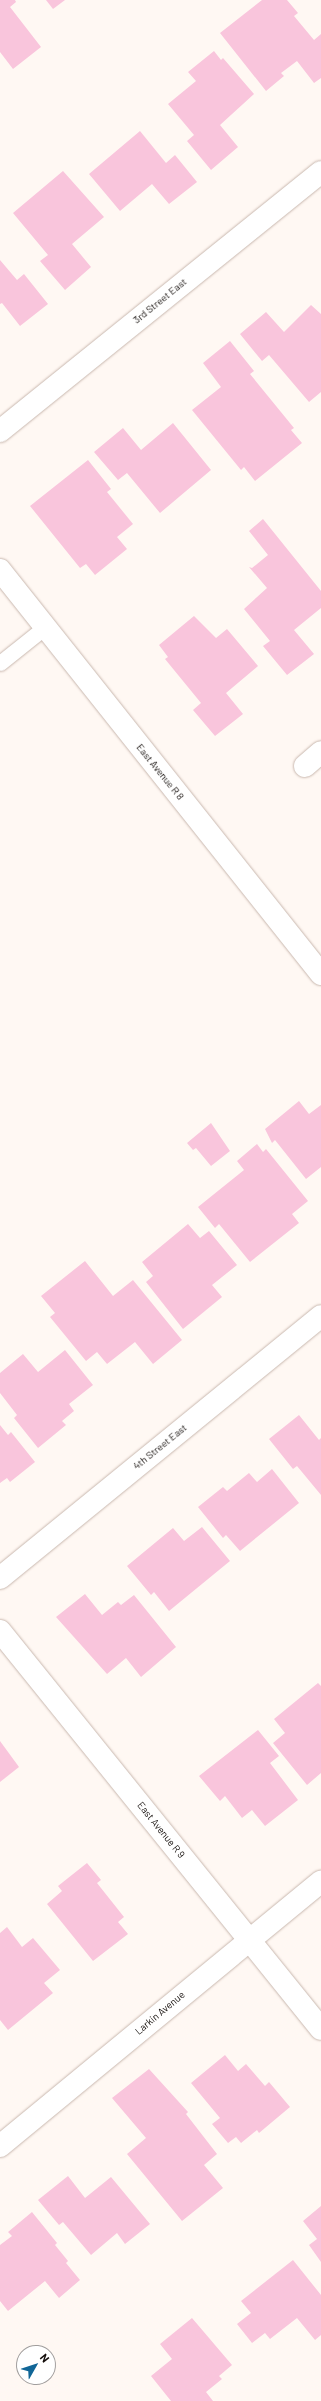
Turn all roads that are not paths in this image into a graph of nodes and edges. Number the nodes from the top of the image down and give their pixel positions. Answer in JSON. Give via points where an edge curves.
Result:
{"nodes":[{"id":1,"x":321,"y":172,"type":"edge"},
{"id":2,"x":0,"y":431,"type":"edge"},
{"id":3,"x":0,"y":570,"type":"edge"},
{"id":4,"x":45,"y":627,"type":"junction"},
{"id":5,"x":0,"y":663,"type":"edge"},
{"id":6,"x":321,"y":752,"type":"edge"},
{"id":7,"x":305,"y":766,"type":"dead end"},
{"id":8,"x":321,"y":974,"type":"edge"},
{"id":9,"x":321,"y":1316,"type":"edge"},
{"id":10,"x":0,"y":1578,"type":"edge"},
{"id":11,"x":0,"y":1631,"type":"edge"},
{"id":12,"x":321,"y":1881,"type":"edge"},
{"id":13,"x":250,"y":1939,"type":"junction"},
{"id":14,"x":321,"y":2029,"type":"edge"},
{"id":15,"x":0,"y":2146,"type":"edge"}],
"edges":[{"from":1,"to":2,"type":"street","name":"3rd Street East"},
{"from":3,"to":4,"type":"street","name":"East Avenue R 8"},
{"from":4,"to":5,"type":"lane"},
{"from":4,"to":8,"type":"street","name":"East Avenue R 8"},
{"from":6,"to":7,"type":"street"},
{"from":9,"to":10,"type":"street","name":"4th Street East"},
{"from":11,"to":13,"type":"street","name":"East Avenue R 9"},
{"from":12,"to":13,"type":"street","name":"Larkin Avenue"},
{"from":13,"to":14,"type":"street","name":"East Avenue R 9"},
{"from":13,"to":15,"type":"street","name":"Larkin Avenue"}]}
